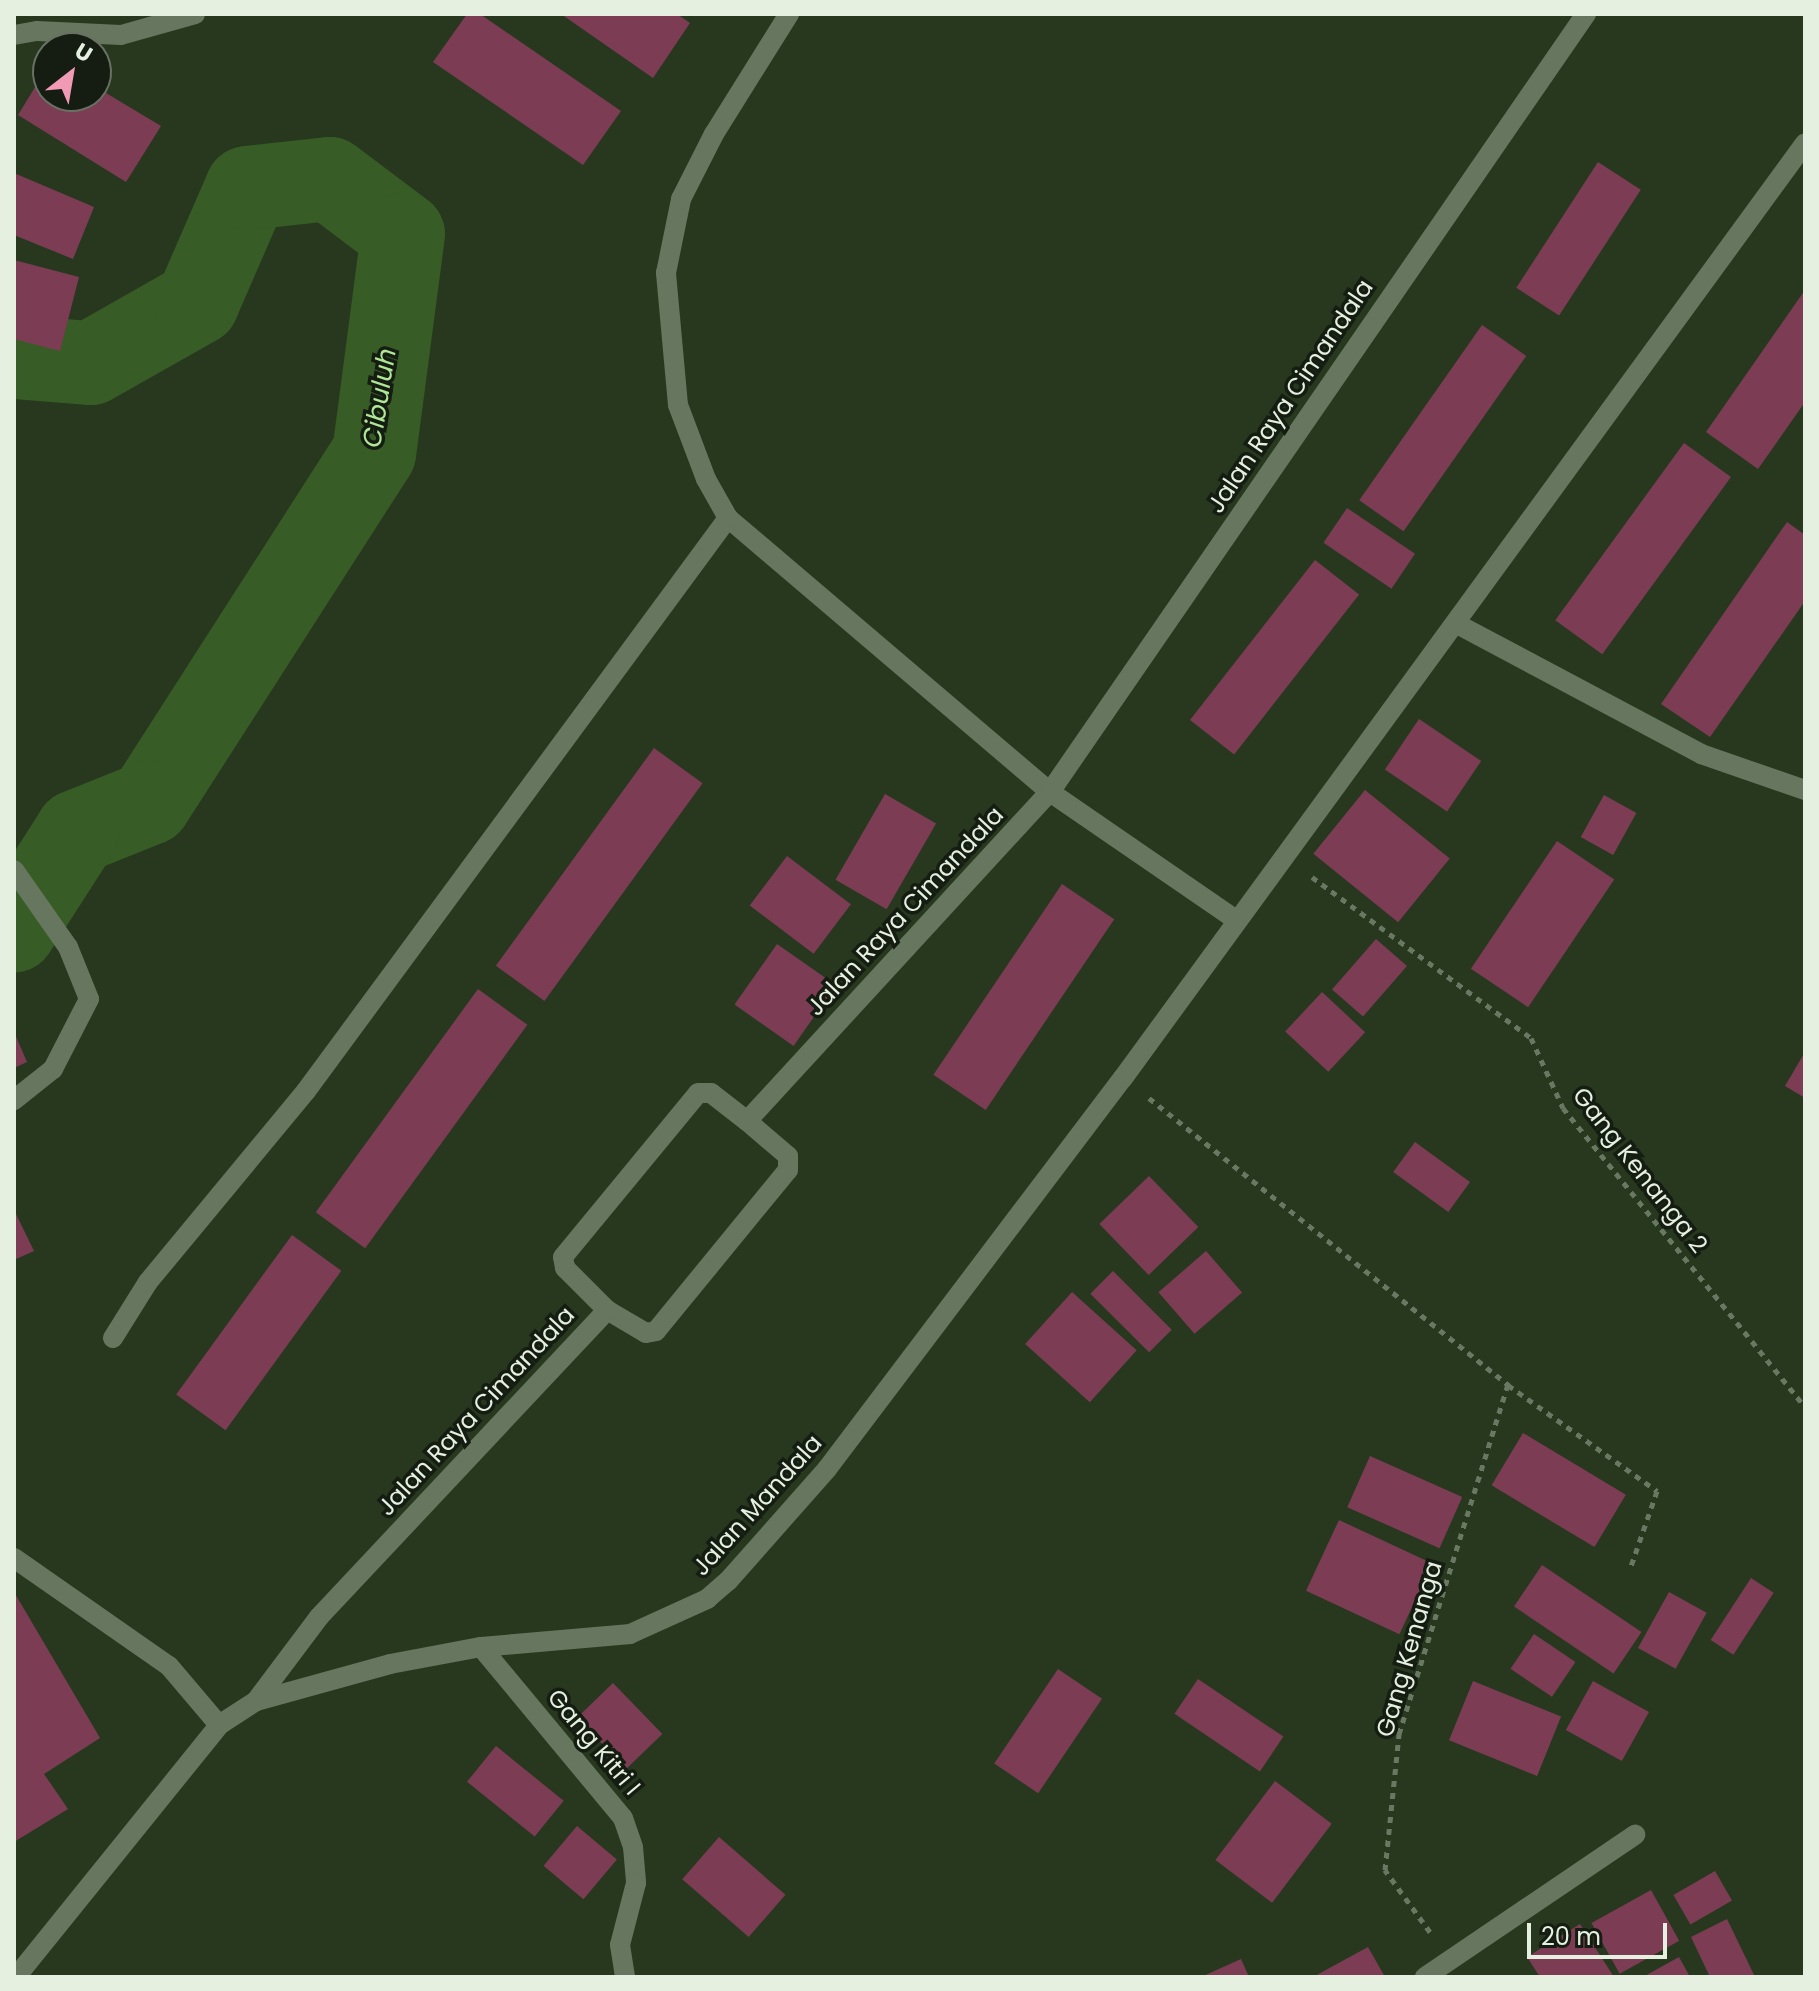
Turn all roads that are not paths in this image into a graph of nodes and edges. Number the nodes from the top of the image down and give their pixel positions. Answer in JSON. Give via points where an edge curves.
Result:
{"nodes":[{"id":1,"x":195,"y":14,"type":"edge"},
{"id":2,"x":789,"y":14,"type":"edge"},
{"id":3,"x":1586,"y":14,"type":"edge"},
{"id":4,"x":14,"y":35,"type":"edge"},
{"id":5,"x":1805,"y":143,"type":"edge"},
{"id":6,"x":728,"y":518,"type":"junction"},
{"id":7,"x":1457,"y":624,"type":"junction"},
{"id":8,"x":1805,"y":790,"type":"edge"},
{"id":9,"x":1050,"y":792,"type":"junction"},
{"id":10,"x":14,"y":870,"type":"edge"},
{"id":11,"x":1235,"y":919,"type":"junction"},
{"id":12,"x":14,"y":1100,"type":"edge"},
{"id":13,"x":747,"y":1121,"type":"junction"},
{"id":14,"x":607,"y":1310,"type":"junction"},
{"id":15,"x":113,"y":1338,"type":"dead end"},
{"id":16,"x":14,"y":1558,"type":"edge"},
{"id":17,"x":481,"y":1647,"type":"junction"},
{"id":18,"x":256,"y":1701,"type":"junction"},
{"id":19,"x":219,"y":1725,"type":"junction"},
{"id":20,"x":1635,"y":1835,"type":"dead end"},
{"id":21,"x":16,"y":1977,"type":"edge"},
{"id":22,"x":625,"y":1977,"type":"edge"},
{"id":23,"x":1425,"y":1977,"type":"edge"}],
"edges":[{"from":1,"to":4,"type":"street","via":[[121,35]]},
{"from":2,"to":6,"type":"street","via":[[714,134],[681,199],[666,273],[678,405],[706,479]]},
{"from":3,"to":9,"type":"street","name":"Jalan Raya Cimandala"},
{"from":5,"to":7,"type":"street"},
{"from":6,"to":9,"type":"street"},
{"from":6,"to":15,"type":"street","via":[[306,1091],[148,1282]]},
{"from":7,"to":8,"type":"street","via":[[1701,754]]},
{"from":7,"to":11,"type":"street"},
{"from":9,"to":11,"type":"street"},
{"from":9,"to":13,"type":"street","name":"Jalan Raya Cimandala"},
{"from":10,"to":12,"type":"street","via":[[75,961],[89,999],[53,1069]]},
{"from":11,"to":17,"type":"street","name":"Jalan Mandala","via":[[1123,1078],[827,1469],[728,1581],[707,1599],[630,1634]]},
{"from":13,"to":14,"type":"street","via":[[788,1156],[788,1170],[656,1331],[646,1333]]},
{"from":13,"to":14,"type":"street","name":"Jalan Raya Cimandala","via":[[711,1093],[698,1093],[567,1250],[565,1268]]},
{"from":14,"to":18,"type":"street","name":"Jalan Raya Cimandala","via":[[319,1617]]},
{"from":16,"to":19,"type":"street","via":[[169,1666]]},
{"from":17,"to":18,"type":"street","name":"Jalan Mandala","via":[[390,1664]]},
{"from":17,"to":22,"type":"street","name":"Gang Kitri I","via":[[623,1818],[633,1847],[636,1883],[620,1945]]},
{"from":18,"to":19,"type":"street","name":"Jalan Mandala"},
{"from":19,"to":21,"type":"street","name":"Jalan Mandala"},
{"from":20,"to":23,"type":"street"}]}
